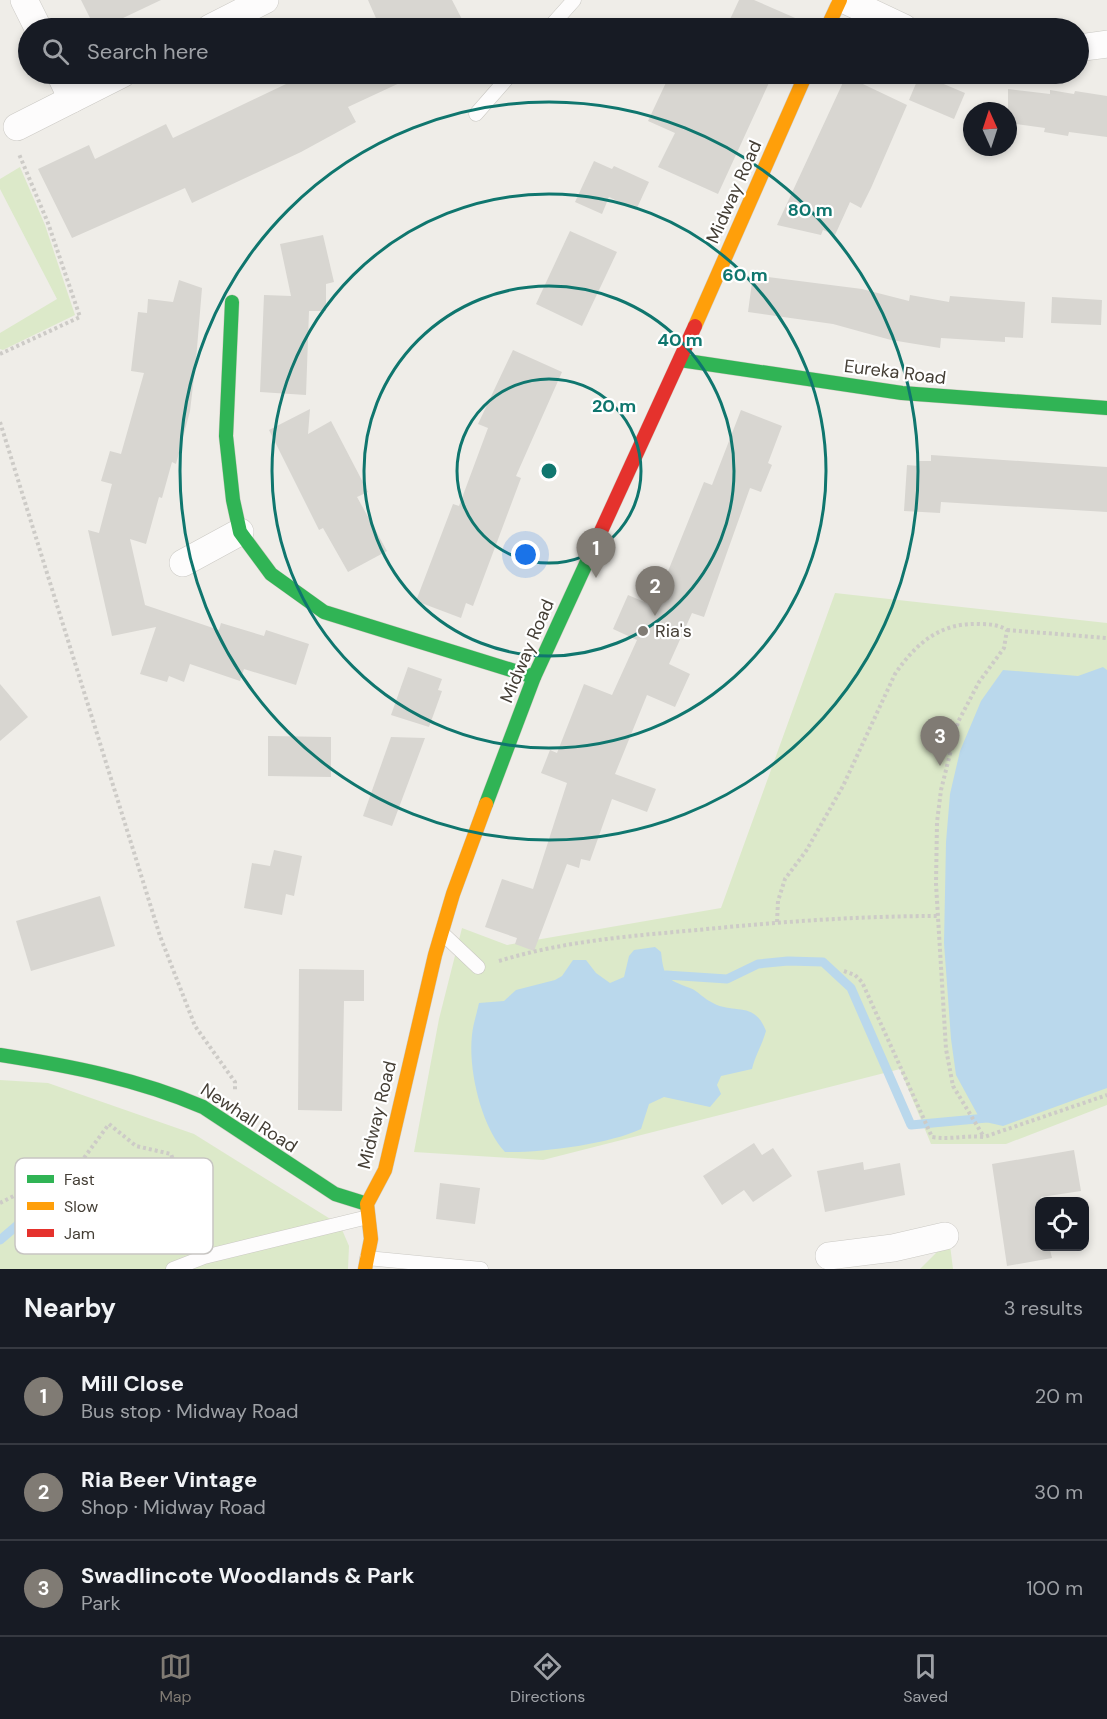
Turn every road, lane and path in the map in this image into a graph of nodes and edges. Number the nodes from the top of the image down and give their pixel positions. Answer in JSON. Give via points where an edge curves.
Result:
{"nodes":[{"id":1,"x":24,"y":0,"type":"edge"},
{"id":2,"x":265,"y":0,"type":"edge"},
{"id":3,"x":574,"y":0,"type":"edge"},
{"id":4,"x":843,"y":0,"type":"edge"},
{"id":5,"x":33,"y":18,"type":"edge"},
{"id":6,"x":230,"y":18,"type":"edge"},
{"id":7,"x":558,"y":18,"type":"edge"},
{"id":8,"x":833,"y":18,"type":"edge"},
{"id":9,"x":882,"y":18,"type":"edge"},
{"id":10,"x":1107,"y":44,"type":"edge"},
{"id":11,"x":1089,"y":46,"type":"edge"},
{"id":12,"x":65,"y":84,"type":"edge"},
{"id":13,"x":102,"y":84,"type":"edge"},
{"id":14,"x":502,"y":84,"type":"edge"},
{"id":15,"x":802,"y":84,"type":"edge"},
{"id":16,"x":72,"y":99,"type":"junction"},
{"id":17,"x":476,"y":114,"type":"dead end"},
{"id":18,"x":17,"y":127,"type":"joint"},
{"id":19,"x":231,"y":302,"type":"dead end"},
{"id":20,"x":0,"y":354,"type":"edge"},
{"id":21,"x":680,"y":360,"type":"junction"},
{"id":22,"x":1107,"y":408,"type":"edge"},
{"id":23,"x":0,"y":422,"type":"edge"},
{"id":24,"x":240,"y":532,"type":"junction"},
{"id":25,"x":183,"y":563,"type":"dead end"},
{"id":26,"x":1007,"y":630,"type":"junction"},
{"id":27,"x":1107,"y":638,"type":"edge"},
{"id":28,"x":534,"y":677,"type":"junction"},
{"id":29,"x":938,"y":916,"type":"junction"},
{"id":30,"x":777,"y":922,"type":"junction"},
{"id":31,"x":442,"y":932,"type":"junction"},
{"id":32,"x":478,"y":967,"type":"joint"},
{"id":33,"x":844,"y":971,"type":"dead end"},
{"id":34,"x":0,"y":1055,"type":"edge"},
{"id":35,"x":1107,"y":1095,"type":"edge"},
{"id":36,"x":236,"y":1128,"type":"junction"},
{"id":37,"x":983,"y":1136,"type":"junction"},
{"id":38,"x":84,"y":1158,"type":"edge"},
{"id":39,"x":172,"y":1158,"type":"edge"},
{"id":40,"x":15,"y":1195,"type":"edge"},
{"id":41,"x":0,"y":1203,"type":"edge"},
{"id":42,"x":368,"y":1211,"type":"junction"},
{"id":43,"x":945,"y":1236,"type":"dead end"},
{"id":44,"x":203,"y":1254,"type":"edge"},
{"id":45,"x":829,"y":1256,"type":"dead end"},
{"id":46,"x":204,"y":1257,"type":"junction"},
{"id":47,"x":896,"y":1258,"type":"edge"},
{"id":48,"x":366,"y":1264,"type":"edge"},
{"id":49,"x":173,"y":1269,"type":"edge"},
{"id":50,"x":481,"y":1269,"type":"edge"}],
"edges":[{"from":1,"to":5,"type":"street"},
{"from":2,"to":6,"type":"street"},
{"from":3,"to":7,"type":"lane"},
{"from":4,"to":8,"type":"main road"},
{"from":4,"to":9,"type":"street"},
{"from":10,"to":11,"type":"street"},
{"from":12,"to":16,"type":"street"},
{"from":13,"to":16,"type":"street"},
{"from":14,"to":17,"type":"lane"},
{"from":15,"to":21,"type":"main road","name":"Midway Road"},
{"from":16,"to":18,"type":"street"},
{"from":18,"to":20,"type":"path","via":[[16,148],[48,223],[80,317]]},
{"from":19,"to":24,"type":"main road","via":[[226,436]]},
{"from":21,"to":22,"type":"main road","name":"Eureka Road","via":[[902,393]]},
{"from":21,"to":28,"type":"main road","name":"Midway Road"},
{"from":23,"to":36,"type":"path","via":[[160,936],[195,1026],[235,1082]]},
{"from":24,"to":25,"type":"street"},
{"from":24,"to":28,"type":"main road","via":[[271,574],[324,612]]},
{"from":26,"to":27,"type":"path"},
{"from":26,"to":29,"type":"path","via":[[1004,648],[979,682],[949,754],[937,822]]},
{"from":26,"to":30,"type":"path","via":[[991,624],[948,626],[927,638],[904,661],[843,786],[806,851],[785,879]]},
{"from":28,"to":31,"type":"main road","name":"Midway Road"},
{"from":29,"to":30,"type":"path"},
{"from":29,"to":37,"type":"path","via":[[945,1040],[953,1086]]},
{"from":30,"to":32,"type":"path","via":[[578,942]]},
{"from":31,"to":32,"type":"lane"},
{"from":31,"to":42,"type":"main road","name":"Midway Road","via":[[385,1170]]},
{"from":33,"to":37,"type":"path","via":[[862,982],[932,1137],[953,1140],[964,1135]]},
{"from":34,"to":36,"type":"main road","name":"Newhall Road","via":[[95,1072],[179,1096]]},
{"from":35,"to":37,"type":"path"},
{"from":36,"to":42,"type":"main road","name":"Newhall Road","via":[[335,1194]]},
{"from":38,"to":39,"type":"path","via":[[110,1124],[136,1146],[171,1154]]},
{"from":40,"to":41,"type":"path"},
{"from":42,"to":46,"type":"lane"},
{"from":42,"to":48,"type":"main road","via":[[371,1239]]},
{"from":43,"to":47,"type":"street"},
{"from":44,"to":46,"type":"path"},
{"from":45,"to":47,"type":"street"},
{"from":46,"to":49,"type":"lane"},
{"from":48,"to":50,"type":"lane"}]}
